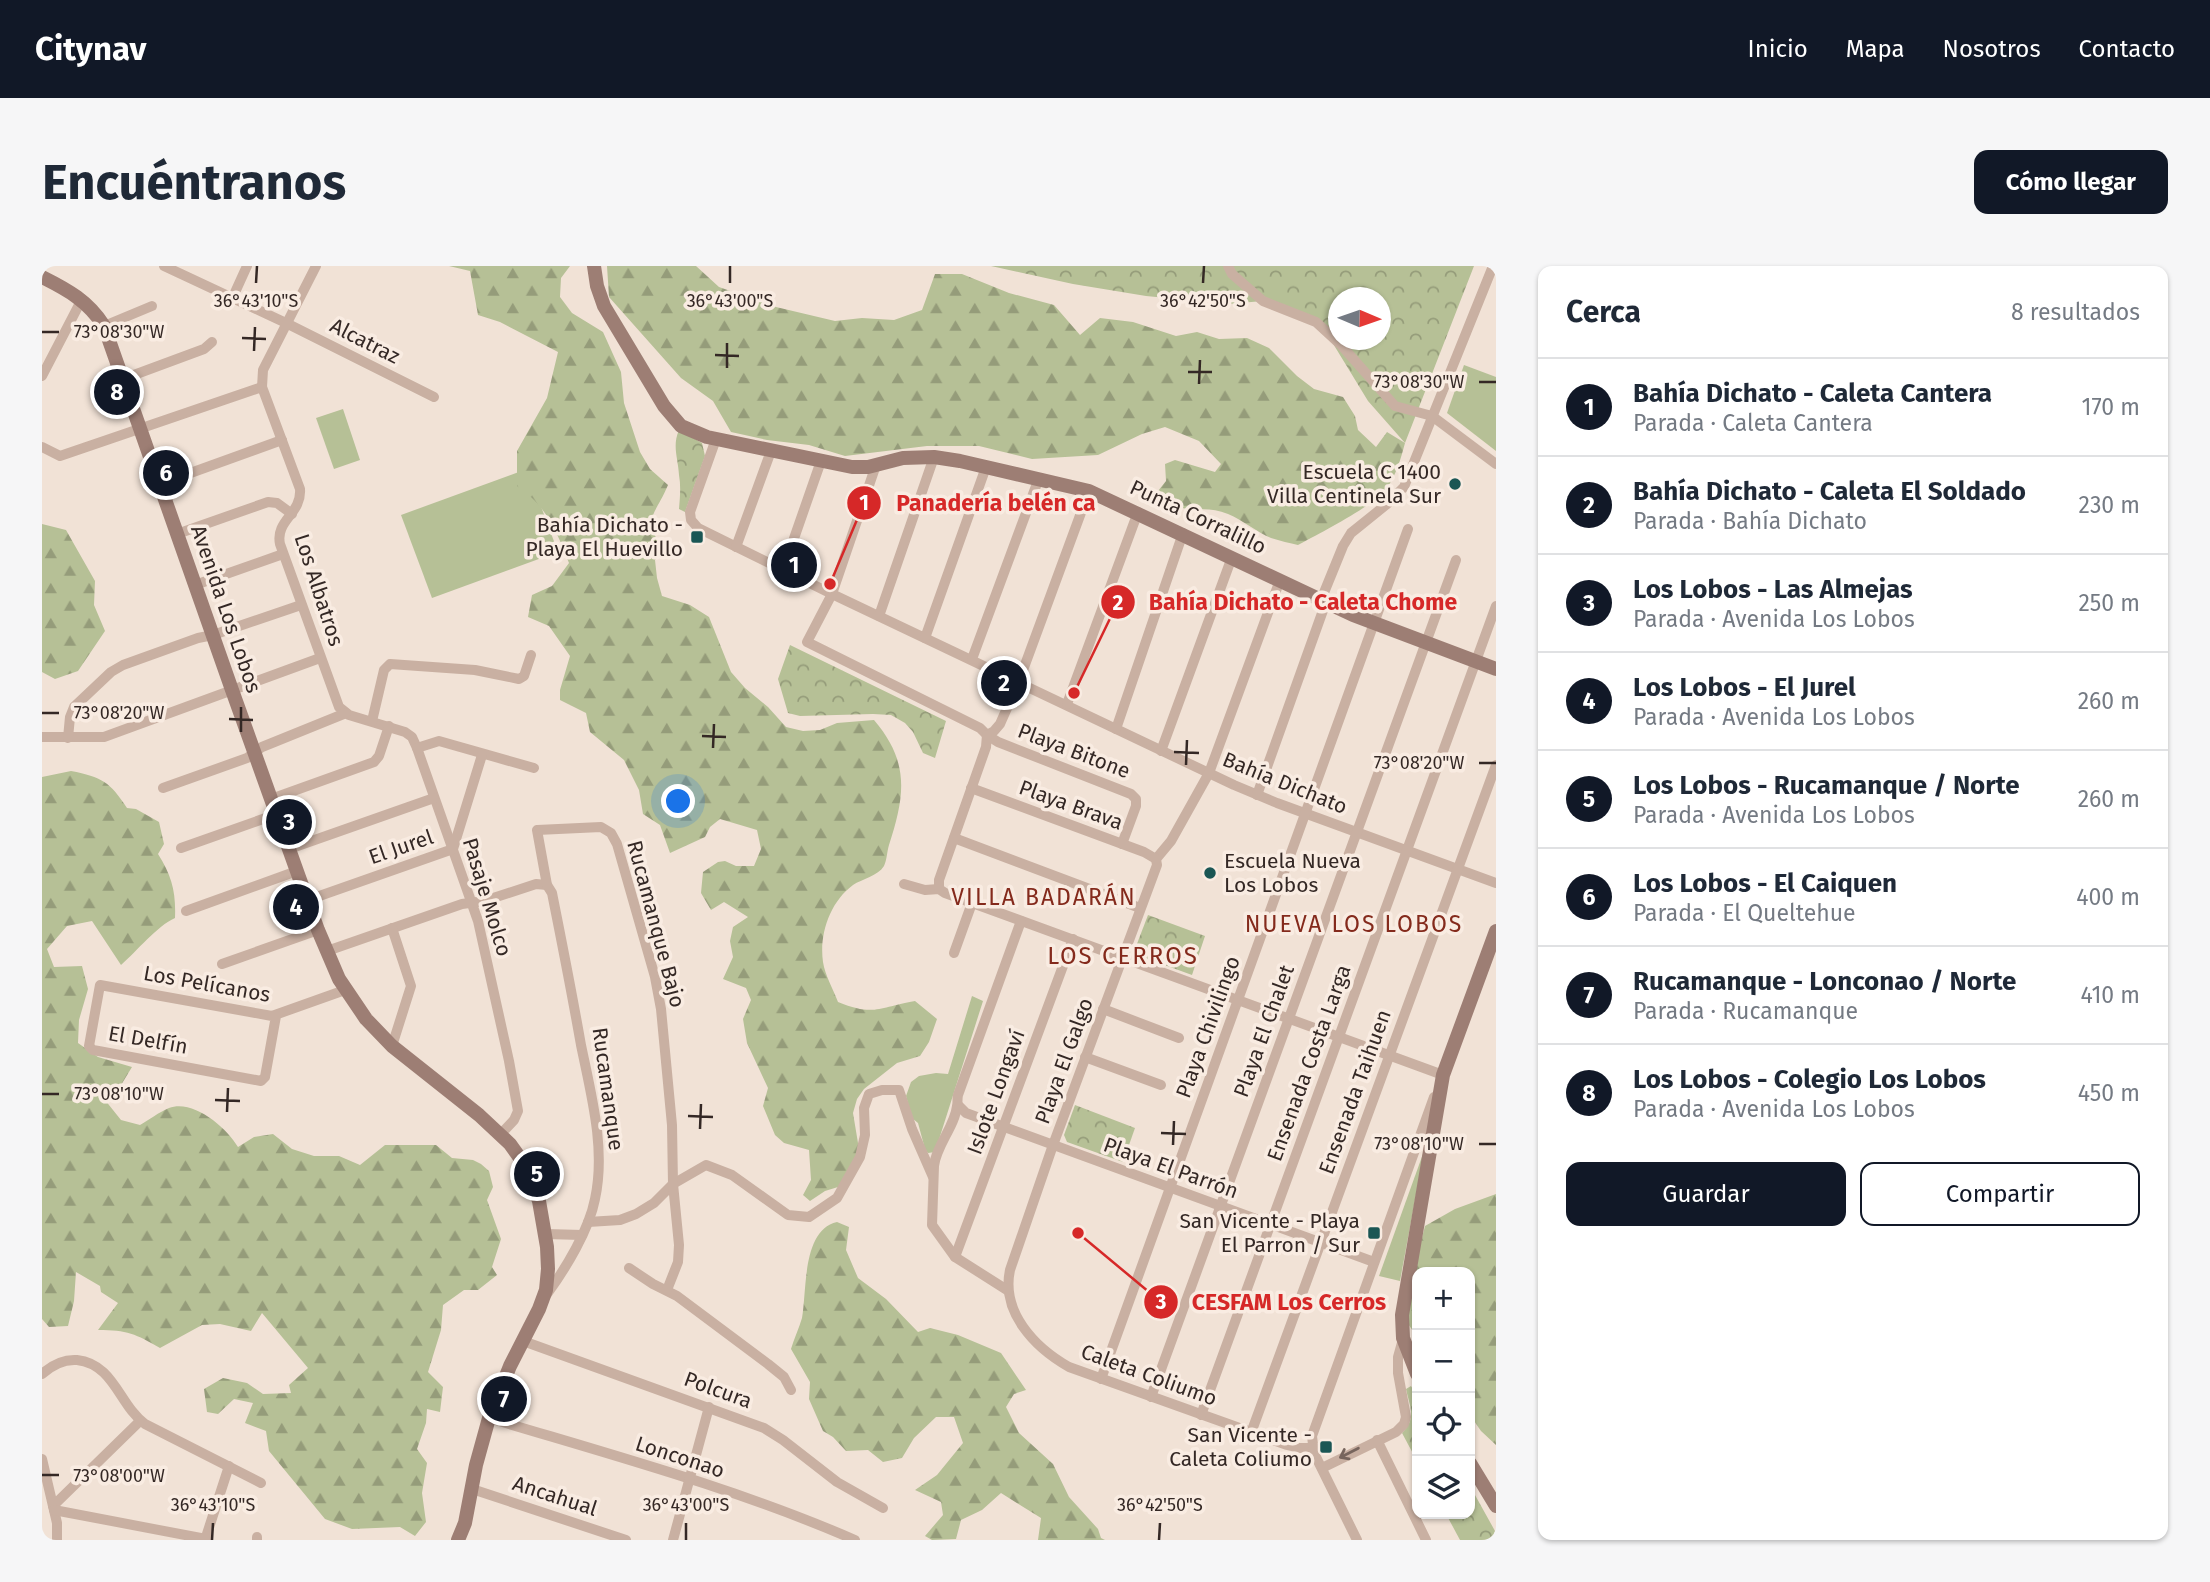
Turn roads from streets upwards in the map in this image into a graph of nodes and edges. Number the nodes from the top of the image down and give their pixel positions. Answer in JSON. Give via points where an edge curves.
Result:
{"nodes":[{"id":1,"x":164,"y":266,"type":"edge"},
{"id":2,"x":247,"y":266,"type":"edge"},
{"id":3,"x":316,"y":266,"type":"edge"},
{"id":4,"x":594,"y":266,"type":"edge"},
{"id":5,"x":1228,"y":266,"type":"edge"},
{"id":6,"x":1493,"y":266,"type":"edge"},
{"id":7,"x":179,"y":269,"type":"edge"},
{"id":8,"x":42,"y":277,"type":"edge"},
{"id":9,"x":82,"y":299,"type":"junction"},
{"id":10,"x":232,"y":299,"type":"junction"},
{"id":11,"x":152,"y":306,"type":"dead end"},
{"id":12,"x":286,"y":323,"type":"junction"},
{"id":13,"x":104,"y":326,"type":"junction"},
{"id":14,"x":212,"y":342,"type":"dead end"},
{"id":15,"x":42,"y":376,"type":"edge"},
{"id":16,"x":123,"y":379,"type":"junction"},
{"id":17,"x":262,"y":387,"type":"junction"},
{"id":18,"x":434,"y":397,"type":"dead end"},
{"id":19,"x":1432,"y":416,"type":"junction"},
{"id":20,"x":141,"y":429,"type":"junction"},
{"id":21,"x":716,"y":439,"type":"junction"},
{"id":22,"x":282,"y":440,"type":"junction"},
{"id":23,"x":42,"y":447,"type":"edge"},
{"id":24,"x":771,"y":451,"type":"junction"},
{"id":25,"x":934,"y":457,"type":"junction"},
{"id":26,"x":821,"y":461,"type":"junction"},
{"id":27,"x":1496,"y":464,"type":"edge"},
{"id":28,"x":876,"y":465,"type":"junction"},
{"id":29,"x":986,"y":467,"type":"junction"},
{"id":30,"x":1039,"y":478,"type":"junction"},
{"id":31,"x":160,"y":484,"type":"junction"},
{"id":32,"x":1089,"y":491,"type":"junction"},
{"id":33,"x":1138,"y":512,"type":"junction"},
{"id":34,"x":292,"y":514,"type":"junction"},
{"id":35,"x":1408,"y":529,"type":"dead end"},
{"id":36,"x":177,"y":534,"type":"junction"},
{"id":37,"x":1184,"y":534,"type":"junction"},
{"id":38,"x":736,"y":547,"type":"junction"},
{"id":39,"x":283,"y":554,"type":"junction"},
{"id":40,"x":1232,"y":556,"type":"junction"},
{"id":41,"x":1456,"y":560,"type":"dead end"},
{"id":42,"x":783,"y":570,"type":"junction"},
{"id":43,"x":1280,"y":580,"type":"junction"},
{"id":44,"x":195,"y":585,"type":"junction"},
{"id":45,"x":831,"y":594,"type":"junction"},
{"id":46,"x":1323,"y":601,"type":"junction"},
{"id":47,"x":301,"y":605,"type":"junction"},
{"id":48,"x":1496,"y":606,"type":"edge"},
{"id":49,"x":879,"y":616,"type":"junction"},
{"id":50,"x":1374,"y":623,"type":"junction"},
{"id":51,"x":213,"y":635,"type":"junction"},
{"id":52,"x":925,"y":638,"type":"junction"},
{"id":53,"x":1426,"y":643,"type":"junction"},
{"id":54,"x":531,"y":655,"type":"dead end"},
{"id":55,"x":320,"y":657,"type":"junction"},
{"id":56,"x":972,"y":659,"type":"junction"},
{"id":57,"x":1476,"y":662,"type":"junction"},
{"id":58,"x":1496,"y":669,"type":"edge"},
{"id":59,"x":1019,"y":681,"type":"junction"},
{"id":60,"x":232,"y":690,"type":"junction"},
{"id":61,"x":1067,"y":704,"type":"junction"},
{"id":62,"x":346,"y":713,"type":"junction"},
{"id":63,"x":372,"y":721,"type":"junction"},
{"id":64,"x":389,"y":726,"type":"junction"},
{"id":65,"x":1116,"y":729,"type":"junction"},
{"id":66,"x":987,"y":735,"type":"junction"},
{"id":67,"x":42,"y":737,"type":"edge"},
{"id":68,"x":68,"y":737,"type":"junction"},
{"id":69,"x":417,"y":748,"type":"junction"},
{"id":70,"x":1161,"y":751,"type":"junction"},
{"id":71,"x":255,"y":752,"type":"junction"},
{"id":72,"x":482,"y":755,"type":"junction"},
{"id":73,"x":1496,"y":765,"type":"edge"},
{"id":74,"x":534,"y":768,"type":"dead end"},
{"id":75,"x":1209,"y":773,"type":"junction"},
{"id":76,"x":163,"y":788,"type":"dead end"},
{"id":77,"x":971,"y":788,"type":"junction"},
{"id":78,"x":1257,"y":795,"type":"junction"},
{"id":79,"x":434,"y":798,"type":"junction"},
{"id":80,"x":271,"y":799,"type":"junction"},
{"id":81,"x":1305,"y":813,"type":"junction"},
{"id":82,"x":277,"y":814,"type":"junction"},
{"id":83,"x":537,"y":830,"type":"joint"},
{"id":84,"x":1357,"y":832,"type":"junction"},
{"id":85,"x":954,"y":838,"type":"junction"},
{"id":86,"x":1122,"y":844,"type":"junction"},
{"id":87,"x":181,"y":848,"type":"dead end"},
{"id":88,"x":289,"y":849,"type":"junction"},
{"id":89,"x":453,"y":849,"type":"junction"},
{"id":90,"x":1407,"y":850,"type":"junction"},
{"id":91,"x":1156,"y":859,"type":"junction"},
{"id":92,"x":1458,"y":869,"type":"junction"},
{"id":93,"x":297,"y":871,"type":"junction"},
{"id":94,"x":1496,"y":883,"type":"edge"},
{"id":95,"x":904,"y":884,"type":"dead end"},
{"id":96,"x":547,"y":885,"type":"junction"},
{"id":97,"x":939,"y":888,"type":"junction"},
{"id":98,"x":307,"y":900,"type":"junction"},
{"id":99,"x":472,"y":902,"type":"junction"},
{"id":100,"x":972,"y":903,"type":"junction"},
{"id":101,"x":1140,"y":908,"type":"junction"},
{"id":102,"x":187,"y":911,"type":"dead end"},
{"id":103,"x":1021,"y":921,"type":"junction"},
{"id":104,"x":392,"y":928,"type":"junction"},
{"id":105,"x":318,"y":930,"type":"junction"},
{"id":106,"x":1496,"y":931,"type":"edge"},
{"id":107,"x":1073,"y":939,"type":"junction"},
{"id":108,"x":327,"y":951,"type":"junction"},
{"id":109,"x":954,"y":953,"type":"dead end"},
{"id":110,"x":1122,"y":957,"type":"junction"},
{"id":111,"x":222,"y":964,"type":"dead end"},
{"id":112,"x":100,"y":985,"type":"joint"},
{"id":113,"x":345,"y":990,"type":"junction"},
{"id":114,"x":1238,"y":1000,"type":"junction"},
{"id":115,"x":1103,"y":1009,"type":"junction"},
{"id":116,"x":275,"y":1016,"type":"junction"},
{"id":117,"x":1289,"y":1018,"type":"junction"},
{"id":118,"x":1339,"y":1037,"type":"junction"},
{"id":119,"x":1179,"y":1038,"type":"dead end"},
{"id":120,"x":391,"y":1046,"type":"junction"},
{"id":121,"x":1389,"y":1055,"type":"junction"},
{"id":122,"x":1085,"y":1057,"type":"junction"},
{"id":123,"x":1443,"y":1075,"type":"junction"},
{"id":124,"x":1161,"y":1085,"type":"dead end"},
{"id":125,"x":958,"y":1105,"type":"junction"},
{"id":126,"x":1003,"y":1127,"type":"junction"},
{"id":127,"x":500,"y":1135,"type":"junction"},
{"id":128,"x":1053,"y":1145,"type":"junction"},
{"id":129,"x":933,"y":1177,"type":"junction"},
{"id":130,"x":673,"y":1184,"type":"junction"},
{"id":131,"x":1171,"y":1188,"type":"junction"},
{"id":132,"x":1221,"y":1206,"type":"junction"},
{"id":133,"x":587,"y":1222,"type":"junction"},
{"id":134,"x":1270,"y":1224,"type":"junction"},
{"id":135,"x":546,"y":1234,"type":"junction"},
{"id":136,"x":582,"y":1235,"type":"junction"},
{"id":137,"x":1321,"y":1243,"type":"junction"},
{"id":138,"x":955,"y":1257,"type":"junction"},
{"id":139,"x":1374,"y":1262,"type":"junction"},
{"id":140,"x":629,"y":1268,"type":"dead end"},
{"id":141,"x":667,"y":1290,"type":"junction"},
{"id":142,"x":1007,"y":1290,"type":"junction"},
{"id":143,"x":543,"y":1300,"type":"junction"},
{"id":144,"x":1404,"y":1338,"type":"junction"},
{"id":145,"x":523,"y":1341,"type":"junction"},
{"id":146,"x":1412,"y":1360,"type":"edge"},
{"id":147,"x":43,"y":1373,"type":"edge"},
{"id":148,"x":1101,"y":1379,"type":"junction"},
{"id":149,"x":791,"y":1390,"type":"dead end"},
{"id":150,"x":1151,"y":1397,"type":"junction"},
{"id":151,"x":709,"y":1407,"type":"junction"},
{"id":152,"x":1201,"y":1415,"type":"junction"},
{"id":153,"x":489,"y":1418,"type":"junction"},
{"id":154,"x":140,"y":1421,"type":"junction"},
{"id":155,"x":1251,"y":1433,"type":"junction"},
{"id":156,"x":1377,"y":1440,"type":"junction"},
{"id":157,"x":1312,"y":1448,"type":"junction"},
{"id":158,"x":42,"y":1459,"type":"edge"},
{"id":159,"x":229,"y":1466,"type":"junction"},
{"id":160,"x":1322,"y":1468,"type":"junction"},
{"id":161,"x":1475,"y":1471,"type":"edge"},
{"id":162,"x":689,"y":1479,"type":"junction"},
{"id":163,"x":261,"y":1483,"type":"dead end"},
{"id":164,"x":472,"y":1489,"type":"junction"},
{"id":165,"x":1496,"y":1506,"type":"edge"},
{"id":166,"x":54,"y":1508,"type":"junction"},
{"id":167,"x":883,"y":1508,"type":"dead end"},
{"id":168,"x":206,"y":1539,"type":"edge"},
{"id":169,"x":57,"y":1540,"type":"edge"},
{"id":170,"x":458,"y":1540,"type":"edge"},
{"id":171,"x":626,"y":1540,"type":"edge"},
{"id":172,"x":673,"y":1540,"type":"edge"},
{"id":173,"x":855,"y":1540,"type":"edge"},
{"id":174,"x":1357,"y":1540,"type":"edge"},
{"id":175,"x":1426,"y":1540,"type":"edge"}],
"edges":[{"from":1,"to":7,"type":"street","name":"Alcatraz"},
{"from":2,"to":10,"type":"street"},
{"from":3,"to":12,"type":"street"},
{"from":4,"to":21,"type":"street","name":"Punta Corralillo","via":[[609,317],[669,414],[689,431]]},
{"from":5,"to":19,"type":"street","via":[[1263,301],[1316,322],[1395,406]]},
{"from":6,"to":19,"type":"street"},
{"from":7,"to":10,"type":"street","name":"Alcatraz"},
{"from":8,"to":9,"type":"street","name":"Avenida Los Lobos"},
{"from":9,"to":13,"type":"street","name":"Avenida Los Lobos"},
{"from":9,"to":15,"type":"street"},
{"from":10,"to":12,"type":"street","name":"Alcatraz"},
{"from":11,"to":13,"type":"street"},
{"from":12,"to":17,"type":"street","via":[[263,370]]},
{"from":12,"to":18,"type":"street","name":"Alcatraz"},
{"from":13,"to":16,"type":"street","name":"Avenida Los Lobos"},
{"from":14,"to":16,"type":"street"},
{"from":16,"to":20,"type":"street","name":"Avenida Los Lobos"},
{"from":17,"to":20,"type":"street"},
{"from":17,"to":22,"type":"street","name":"Los Albatros"},
{"from":19,"to":27,"type":"street"},
{"from":19,"to":46,"type":"street","via":[[1404,487],[1351,533]]},
{"from":20,"to":23,"type":"street","via":[[60,456]]},
{"from":20,"to":31,"type":"street","name":"Avenida Los Lobos"},
{"from":21,"to":24,"type":"street","name":"Punta Corralillo"},
{"from":21,"to":38,"type":"street","name":"Bahía Dichato","via":[[690,516],[698,528]]},
{"from":22,"to":31,"type":"street"},
{"from":22,"to":34,"type":"street","name":"Los Albatros","via":[[300,489],[299,505]]},
{"from":24,"to":26,"type":"street","name":"Punta Corralillo"},
{"from":24,"to":38,"type":"street"},
{"from":25,"to":28,"type":"street","name":"Punta Corralillo"},
{"from":25,"to":29,"type":"street","name":"Punta Corralillo"},
{"from":25,"to":49,"type":"street"},
{"from":26,"to":28,"type":"street","name":"Punta Corralillo","via":[[852,467]]},
{"from":26,"to":42,"type":"street"},
{"from":28,"to":45,"type":"street"},
{"from":29,"to":30,"type":"street","name":"Punta Corralillo"},
{"from":29,"to":52,"type":"street"},
{"from":30,"to":32,"type":"street","name":"Punta Corralillo"},
{"from":30,"to":56,"type":"street"},
{"from":31,"to":36,"type":"street","name":"Avenida Los Lobos"},
{"from":32,"to":33,"type":"street","name":"Punta Corralillo"},
{"from":32,"to":59,"type":"street"},
{"from":33,"to":37,"type":"street","name":"Punta Corralillo"},
{"from":33,"to":61,"type":"street"},
{"from":34,"to":36,"type":"street","via":[[268,502]]},
{"from":34,"to":39,"type":"street","name":"Los Albatros","via":[[279,533]]},
{"from":35,"to":50,"type":"street","name":"Playa Chivilingo"},
{"from":36,"to":44,"type":"street","name":"Avenida Los Lobos"},
{"from":37,"to":40,"type":"street","name":"Punta Corralillo"},
{"from":37,"to":65,"type":"street"},
{"from":38,"to":42,"type":"street","name":"Bahía Dichato"},
{"from":39,"to":44,"type":"street"},
{"from":39,"to":47,"type":"street","name":"Los Albatros"},
{"from":40,"to":43,"type":"street","name":"Punta Corralillo"},
{"from":40,"to":70,"type":"street"},
{"from":41,"to":53,"type":"street","name":"Playa El Chalet"},
{"from":42,"to":45,"type":"street","name":"Bahía Dichato"},
{"from":43,"to":46,"type":"street","name":"Punta Corralillo"},
{"from":43,"to":75,"type":"street","name":"Playa El Galgo"},
{"from":44,"to":51,"type":"street","name":"Avenida Los Lobos"},
{"from":45,"to":49,"type":"street","name":"Bahía Dichato"},
{"from":45,"to":66,"type":"street","name":"Playa Bitone","via":[[807,642]]},
{"from":46,"to":50,"type":"street","name":"Punta Corralillo"},
{"from":46,"to":78,"type":"street"},
{"from":47,"to":51,"type":"street"},
{"from":47,"to":55,"type":"street","name":"Los Albatros"},
{"from":48,"to":57,"type":"street","name":"Ensenada Costa Larga"},
{"from":49,"to":52,"type":"street","name":"Bahía Dichato"},
{"from":50,"to":53,"type":"street","name":"Punta Corralillo"},
{"from":50,"to":81,"type":"street","name":"Playa Chivilingo"},
{"from":51,"to":60,"type":"street","name":"Avenida Los Lobos"},
{"from":51,"to":68,"type":"street","via":[[111,672],[74,707]]},
{"from":52,"to":56,"type":"street","name":"Bahía Dichato"},
{"from":53,"to":57,"type":"street","name":"Punta Corralillo"},
{"from":53,"to":84,"type":"street","name":"Playa El Chalet"},
{"from":54,"to":63,"type":"street","via":[[519,679],[475,670],[390,664],[384,670]]},
{"from":55,"to":60,"type":"street"},
{"from":55,"to":62,"type":"street","name":"Los Albatros"},
{"from":56,"to":59,"type":"street","name":"Bahía Dichato"},
{"from":57,"to":58,"type":"street","name":"Punta Corralillo"},
{"from":57,"to":90,"type":"street","name":"Ensenada Costa Larga"},
{"from":59,"to":61,"type":"street","name":"Bahía Dichato"},
{"from":59,"to":66,"type":"street","via":[[1000,724]]},
{"from":60,"to":68,"type":"street","via":[[104,737]]},
{"from":60,"to":71,"type":"street","name":"Avenida Los Lobos"},
{"from":61,"to":65,"type":"street","name":"Bahía Dichato"},
{"from":62,"to":63,"type":"street"},
{"from":62,"to":71,"type":"street"},
{"from":63,"to":64,"type":"street"},
{"from":64,"to":69,"type":"street","via":[[409,734]]},
{"from":64,"to":80,"type":"street","via":[[374,762]]},
{"from":65,"to":70,"type":"street","name":"Bahía Dichato"},
{"from":66,"to":77,"type":"street"},
{"from":66,"to":86,"type":"street","name":"Playa Bitone","via":[[1134,796],[1136,806]]},
{"from":67,"to":68,"type":"street"},
{"from":69,"to":72,"type":"street","via":[[439,741]]},
{"from":69,"to":79,"type":"street","name":"Pasaje Molco"},
{"from":70,"to":75,"type":"street","name":"Bahía Dichato"},
{"from":71,"to":76,"type":"street"},
{"from":71,"to":80,"type":"street","name":"Avenida Los Lobos"},
{"from":72,"to":74,"type":"street"},
{"from":72,"to":89,"type":"street","name":"El Jurel"},
{"from":73,"to":92,"type":"street","name":"Ensenada Taihuen"},
{"from":75,"to":78,"type":"street","name":"Bahía Dichato"},
{"from":75,"to":91,"type":"street","name":"Playa El Galgo"},
{"from":77,"to":85,"type":"street"},
{"from":77,"to":86,"type":"street","name":"Playa Brava"},
{"from":78,"to":81,"type":"street","name":"Bahía Dichato"},
{"from":79,"to":88,"type":"street"},
{"from":79,"to":89,"type":"street","name":"Pasaje Molco"},
{"from":80,"to":82,"type":"street","name":"Avenida Los Lobos"},
{"from":81,"to":84,"type":"street","name":"Bahía Dichato"},
{"from":81,"to":114,"type":"street","name":"Playa Chivilingo"},
{"from":82,"to":87,"type":"street"},
{"from":82,"to":88,"type":"street","name":"Avenida Los Lobos"},
{"from":83,"to":96,"type":"street","name":"Rucamanque"},
{"from":83,"to":130,"type":"street","name":"Rucamanque Bajo","via":[[601,827],[617,844],[661,1009]]},
{"from":84,"to":90,"type":"street","name":"Bahía Dichato"},
{"from":84,"to":117,"type":"street","name":"Playa El Chalet"},
{"from":85,"to":97,"type":"street"},
{"from":85,"to":101,"type":"street"},
{"from":86,"to":91,"type":"street","name":"Playa Brava"},
{"from":88,"to":93,"type":"street","name":"Avenida Los Lobos"},
{"from":89,"to":98,"type":"street","name":"El Jurel"},
{"from":89,"to":99,"type":"street","name":"Pasaje Molco"},
{"from":90,"to":92,"type":"street","name":"Bahía Dichato"},
{"from":90,"to":118,"type":"street","name":"Ensenada Costa Larga"},
{"from":91,"to":101,"type":"street","name":"Playa El Galgo"},
{"from":92,"to":94,"type":"street","name":"Bahía Dichato"},
{"from":92,"to":121,"type":"street","name":"Ensenada Taihuen"},
{"from":93,"to":98,"type":"street","name":"Avenida Los Lobos"},
{"from":93,"to":102,"type":"street"},
{"from":95,"to":97,"type":"street","via":[[925,890]]},
{"from":96,"to":99,"type":"street"},
{"from":96,"to":133,"type":"street","name":"Rucamanque","via":[[552,892],[595,1124],[597,1189]]},
{"from":97,"to":100,"type":"street"},
{"from":98,"to":105,"type":"street","name":"Avenida Los Lobos"},
{"from":99,"to":104,"type":"street"},
{"from":99,"to":127,"type":"street","name":"Pasaje Molco","via":[[518,1108]]},
{"from":100,"to":103,"type":"street"},
{"from":100,"to":109,"type":"street"},
{"from":101,"to":110,"type":"street","name":"Playa El Galgo"},
{"from":103,"to":107,"type":"street"},
{"from":103,"to":125,"type":"street"},
{"from":104,"to":108,"type":"street"},
{"from":104,"to":120,"type":"street","via":[[411,986]]},
{"from":105,"to":108,"type":"street","name":"Avenida Los Lobos"},
{"from":105,"to":111,"type":"street"},
{"from":106,"to":123,"type":"street"},
{"from":107,"to":110,"type":"street"},
{"from":107,"to":126,"type":"street","name":"Islote Longaví"},
{"from":108,"to":113,"type":"street","name":"Avenida Los Lobos"},
{"from":110,"to":114,"type":"street"},
{"from":110,"to":115,"type":"street","name":"Playa El Galgo"},
{"from":112,"to":116,"type":"street","name":"Los Pelícanos"},
{"from":112,"to":116,"type":"street","name":"El Delfín","via":[[91,1049],[263,1080]]},
{"from":113,"to":116,"type":"street","name":"Los Pelícanos"},
{"from":113,"to":120,"type":"street","name":"Avenida Los Lobos"},
{"from":114,"to":117,"type":"street"},
{"from":114,"to":131,"type":"street","name":"Playa Chivilingo"},
{"from":115,"to":119,"type":"street"},
{"from":115,"to":122,"type":"street","name":"Playa El Galgo"},
{"from":117,"to":118,"type":"street"},
{"from":117,"to":132,"type":"street","name":"Playa El Chalet"},
{"from":118,"to":121,"type":"street"},
{"from":118,"to":134,"type":"street","name":"Ensenada Costa Larga"},
{"from":120,"to":127,"type":"street","name":"Avenida Los Lobos"},
{"from":121,"to":123,"type":"street"},
{"from":121,"to":137,"type":"street","name":"Ensenada Taihuen"},
{"from":122,"to":124,"type":"street"},
{"from":122,"to":128,"type":"street","name":"Playa El Galgo"},
{"from":123,"to":139,"type":"street"},
{"from":123,"to":144,"type":"street","via":[[1402,1315]]},
{"from":125,"to":126,"type":"street","name":"Playa El Parrón","via":[[966,1113]]},
{"from":125,"to":129,"type":"street","via":[[935,1157]]},
{"from":126,"to":128,"type":"street","name":"Playa El Parrón"},
{"from":126,"to":138,"type":"street","name":"Islote Longaví"},
{"from":127,"to":135,"type":"street","name":"Avenida Los Lobos","via":[[518,1154],[530,1177]]},
{"from":128,"to":131,"type":"street","name":"Playa El Parrón"},
{"from":128,"to":142,"type":"street","name":"Playa El Galgo"},
{"from":129,"to":130,"type":"street","via":[[898,1090],[882,1090],[869,1094],[860,1157],[837,1198],[809,1217],[788,1215],[732,1175],[706,1165]]},
{"from":129,"to":138,"type":"street","via":[[932,1225]]},
{"from":130,"to":133,"type":"street","via":[[636,1214]]},
{"from":130,"to":141,"type":"street","via":[[679,1253]]},
{"from":131,"to":132,"type":"street","name":"Playa El Parrón"},
{"from":131,"to":148,"type":"street","name":"Playa Chivilingo"},
{"from":132,"to":134,"type":"street","name":"Playa El Parrón"},
{"from":132,"to":150,"type":"street","name":"Playa El Chalet"},
{"from":133,"to":136,"type":"street","name":"Rucamanque"},
{"from":134,"to":137,"type":"street","name":"Playa El Parrón"},
{"from":134,"to":152,"type":"street","name":"Ensenada Costa Larga"},
{"from":135,"to":136,"type":"street"},
{"from":135,"to":143,"type":"street","name":"Avenida Los Lobos","via":[[548,1269]]},
{"from":136,"to":143,"type":"street","name":"Rucamanque"},
{"from":137,"to":139,"type":"street","name":"Playa El Parrón"},
{"from":137,"to":155,"type":"street","name":"Ensenada Taihuen"},
{"from":138,"to":142,"type":"street"},
{"from":139,"to":157,"type":"street","via":[[1313,1430]]},
{"from":140,"to":141,"type":"street"},
{"from":141,"to":149,"type":"street","via":[[780,1374]]},
{"from":142,"to":148,"type":"street","name":"Caleta Coliumo","via":[[1018,1320],[1054,1359]]},
{"from":143,"to":145,"type":"street","name":"Rucamanque"},
{"from":144,"to":146,"type":"street"},
{"from":144,"to":156,"type":"street","via":[[1398,1365],[1406,1421],[1399,1430]]},
{"from":145,"to":151,"type":"street","name":"Polcura"},
{"from":145,"to":153,"type":"street","name":"Rucamanque"},
{"from":147,"to":154,"type":"street","via":[[64,1361],[94,1365],[106,1374]]},
{"from":148,"to":150,"type":"street","name":"Caleta Coliumo"},
{"from":150,"to":152,"type":"street","name":"Caleta Coliumo"},
{"from":151,"to":162,"type":"street"},
{"from":151,"to":167,"type":"street","name":"Polcura","via":[[774,1434],[818,1469]]},
{"from":152,"to":155,"type":"street","name":"Caleta Coliumo"},
{"from":153,"to":162,"type":"street","name":"Lonconao"},
{"from":153,"to":164,"type":"street","name":"Rucamanque"},
{"from":154,"to":159,"type":"street"},
{"from":154,"to":166,"type":"street"},
{"from":155,"to":157,"type":"street","name":"Caleta Coliumo","via":[[1293,1447]]},
{"from":156,"to":160,"type":"street","one_way":true},
{"from":156,"to":175,"type":"street"},
{"from":157,"to":160,"type":"street"},
{"from":158,"to":166,"type":"street"},
{"from":159,"to":163,"type":"street"},
{"from":159,"to":168,"type":"street"},
{"from":160,"to":174,"type":"street"},
{"from":161,"to":165,"type":"street"},
{"from":162,"to":172,"type":"street"},
{"from":162,"to":173,"type":"street","name":"Lonconao"},
{"from":164,"to":170,"type":"street","name":"Rucamanque"},
{"from":164,"to":171,"type":"street","name":"Ancahual"},
{"from":166,"to":168,"type":"street"},
{"from":166,"to":169,"type":"street"}]}
